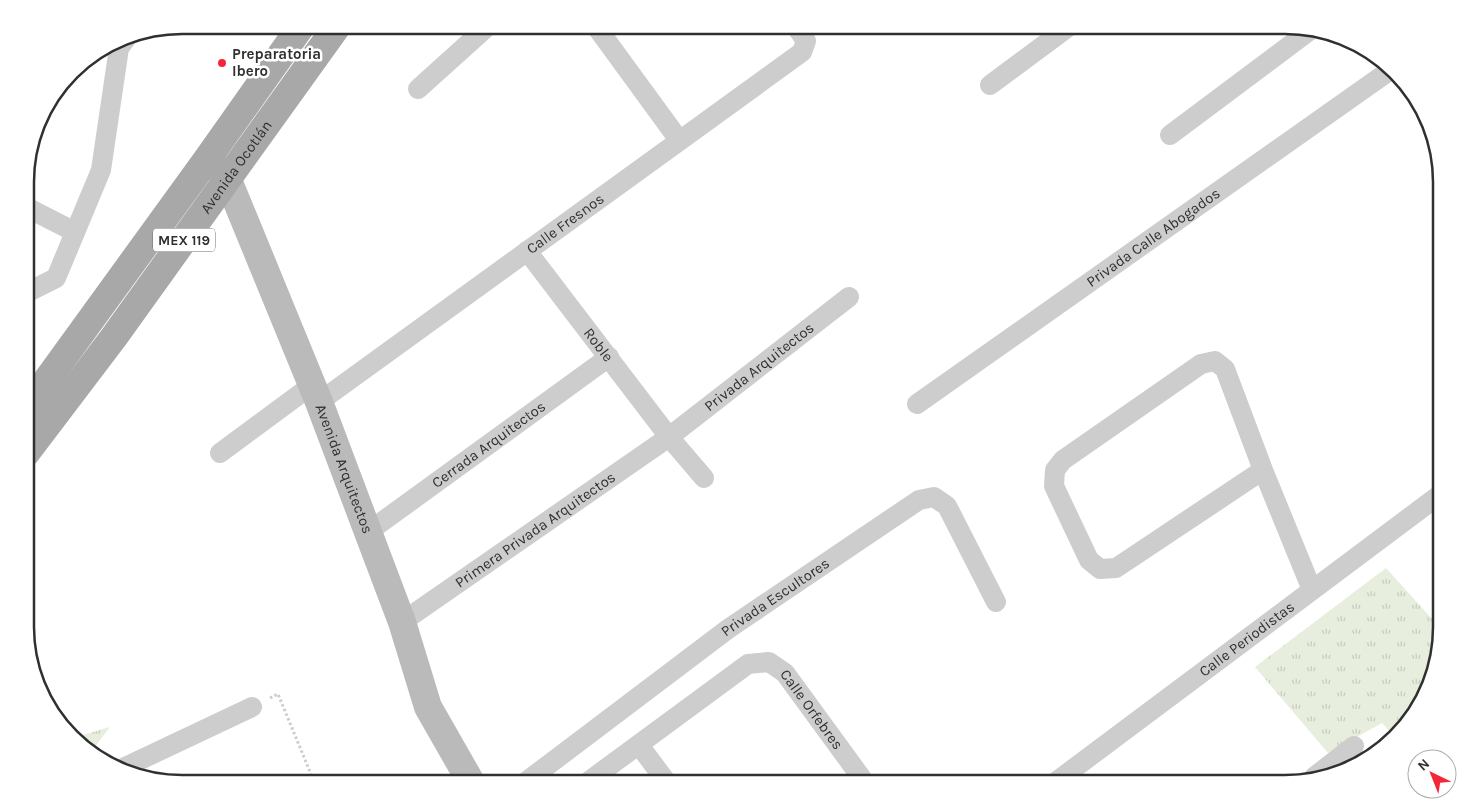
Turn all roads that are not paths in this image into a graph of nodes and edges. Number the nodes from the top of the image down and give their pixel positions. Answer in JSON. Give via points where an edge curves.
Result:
{"nodes":[{"id":1,"x":296,"y":34,"type":"edge"},
{"id":2,"x":332,"y":34,"type":"edge"},
{"id":3,"x":479,"y":34,"type":"edge"},
{"id":4,"x":602,"y":34,"type":"edge"},
{"id":5,"x":801,"y":34,"type":"edge"},
{"id":6,"x":1059,"y":34,"type":"edge"},
{"id":7,"x":1304,"y":35,"type":"edge"},
{"id":8,"x":119,"y":48,"type":"edge"},
{"id":9,"x":1385,"y":73,"type":"edge"},
{"id":10,"x":990,"y":85,"type":"dead end"},
{"id":11,"x":418,"y":89,"type":"dead end"},
{"id":12,"x":1170,"y":135,"type":"dead end"},
{"id":13,"x":679,"y":140,"type":"junction"},
{"id":14,"x":208,"y":158,"type":"junction"},
{"id":15,"x":228,"y":180,"type":"junction"},
{"id":16,"x":34,"y":211,"type":"edge"},
{"id":17,"x":75,"y":232,"type":"junction"},
{"id":18,"x":527,"y":251,"type":"junction"},
{"id":19,"x":34,"y":289,"type":"edge"},
{"id":20,"x":849,"y":297,"type":"dead end"},
{"id":21,"x":609,"y":357,"type":"junction"},
{"id":22,"x":315,"y":393,"type":"junction"},
{"id":23,"x":34,"y":398,"type":"edge"},
{"id":24,"x":917,"y":404,"type":"dead end"},
{"id":25,"x":669,"y":437,"type":"junction"},
{"id":26,"x":34,"y":443,"type":"edge"},
{"id":27,"x":220,"y":453,"type":"dead end"},
{"id":28,"x":1263,"y":470,"type":"junction"},
{"id":29,"x":704,"y":478,"type":"dead end"},
{"id":30,"x":1433,"y":500,"type":"edge"},
{"id":31,"x":368,"y":532,"type":"junction"},
{"id":32,"x":1312,"y":590,"type":"junction"},
{"id":33,"x":996,"y":602,"type":"dead end"},
{"id":34,"x":402,"y":622,"type":"junction"},
{"id":35,"x":252,"y":708,"type":"dead end"},
{"id":36,"x":638,"y":745,"type":"junction"},
{"id":37,"x":1354,"y":746,"type":"dead end"},
{"id":38,"x":129,"y":765,"type":"edge"},
{"id":39,"x":1324,"y":769,"type":"edge"},
{"id":40,"x":467,"y":775,"type":"edge"},
{"id":41,"x":535,"y":775,"type":"edge"},
{"id":42,"x":597,"y":775,"type":"edge"},
{"id":43,"x":661,"y":775,"type":"edge"},
{"id":44,"x":859,"y":775,"type":"edge"},
{"id":45,"x":1065,"y":775,"type":"edge"}],
"edges":[{"from":1,"to":14,"type":"main road","name":"Avenida Ocotlán","number":"MEX 119"},
{"from":2,"to":15,"type":"main road","name":"Avenida Ocotlán","number":"MEX 119"},
{"from":3,"to":11,"type":"street"},
{"from":4,"to":13,"type":"street"},
{"from":5,"to":13,"type":"street","name":"Calle Fresnos","via":[[802,52]]},
{"from":6,"to":10,"type":"street"},
{"from":7,"to":12,"type":"street"},
{"from":8,"to":17,"type":"street","via":[[101,170]]},
{"from":9,"to":24,"type":"street","name":"Privada Calle Abogados"},
{"from":13,"to":18,"type":"street","name":"Calle Fresnos"},
{"from":14,"to":15,"type":"street","name":"Avenida Arquitectos"},
{"from":14,"to":23,"type":"main road","name":"Avenida Ocotlán","number":"MEX 119"},
{"from":15,"to":22,"type":"street","name":"Avenida Arquitectos"},
{"from":15,"to":26,"type":"main road","name":"Avenida Ocotlán","number":"MEX 119"},
{"from":16,"to":17,"type":"street"},
{"from":17,"to":19,"type":"street","via":[[56,278]]},
{"from":18,"to":21,"type":"street","name":"Roble"},
{"from":18,"to":22,"type":"street","name":"Calle Fresnos"},
{"from":20,"to":25,"type":"street","name":"Privada Arquitectos"},
{"from":21,"to":25,"type":"street","name":"Roble"},
{"from":21,"to":31,"type":"street","name":"Cerrada Arquitectos"},
{"from":22,"to":27,"type":"street","name":"Calle Fresnos"},
{"from":22,"to":31,"type":"street","name":"Avenida Arquitectos"},
{"from":25,"to":29,"type":"street","name":"Roble"},
{"from":25,"to":34,"type":"street","name":"Primera Privada Arquitectos"},
{"from":28,"to":28,"type":"street","via":[[1224,369],[1215,361],[1201,364],[1064,460],[1055,470],[1054,486],[1089,560],[1100,569],[1116,568]]},
{"from":28,"to":32,"type":"street"},
{"from":30,"to":32,"type":"street","name":"Calle Periodistas"},
{"from":31,"to":34,"type":"street","name":"Avenida Arquitectos"},
{"from":32,"to":45,"type":"street","name":"Calle Periodistas"},
{"from":33,"to":41,"type":"street","name":"Privada Escultores","via":[[947,506],[934,497],[918,500],[728,629]]},
{"from":34,"to":40,"type":"street","name":"Avenida Arquitectos","via":[[428,707]]},
{"from":35,"to":38,"type":"street"},
{"from":36,"to":42,"type":"street"},
{"from":36,"to":43,"type":"street"},
{"from":36,"to":44,"type":"street","name":"Calle Orfebres","via":[[748,664],[769,662],[785,673]]},
{"from":37,"to":39,"type":"street"}]}
